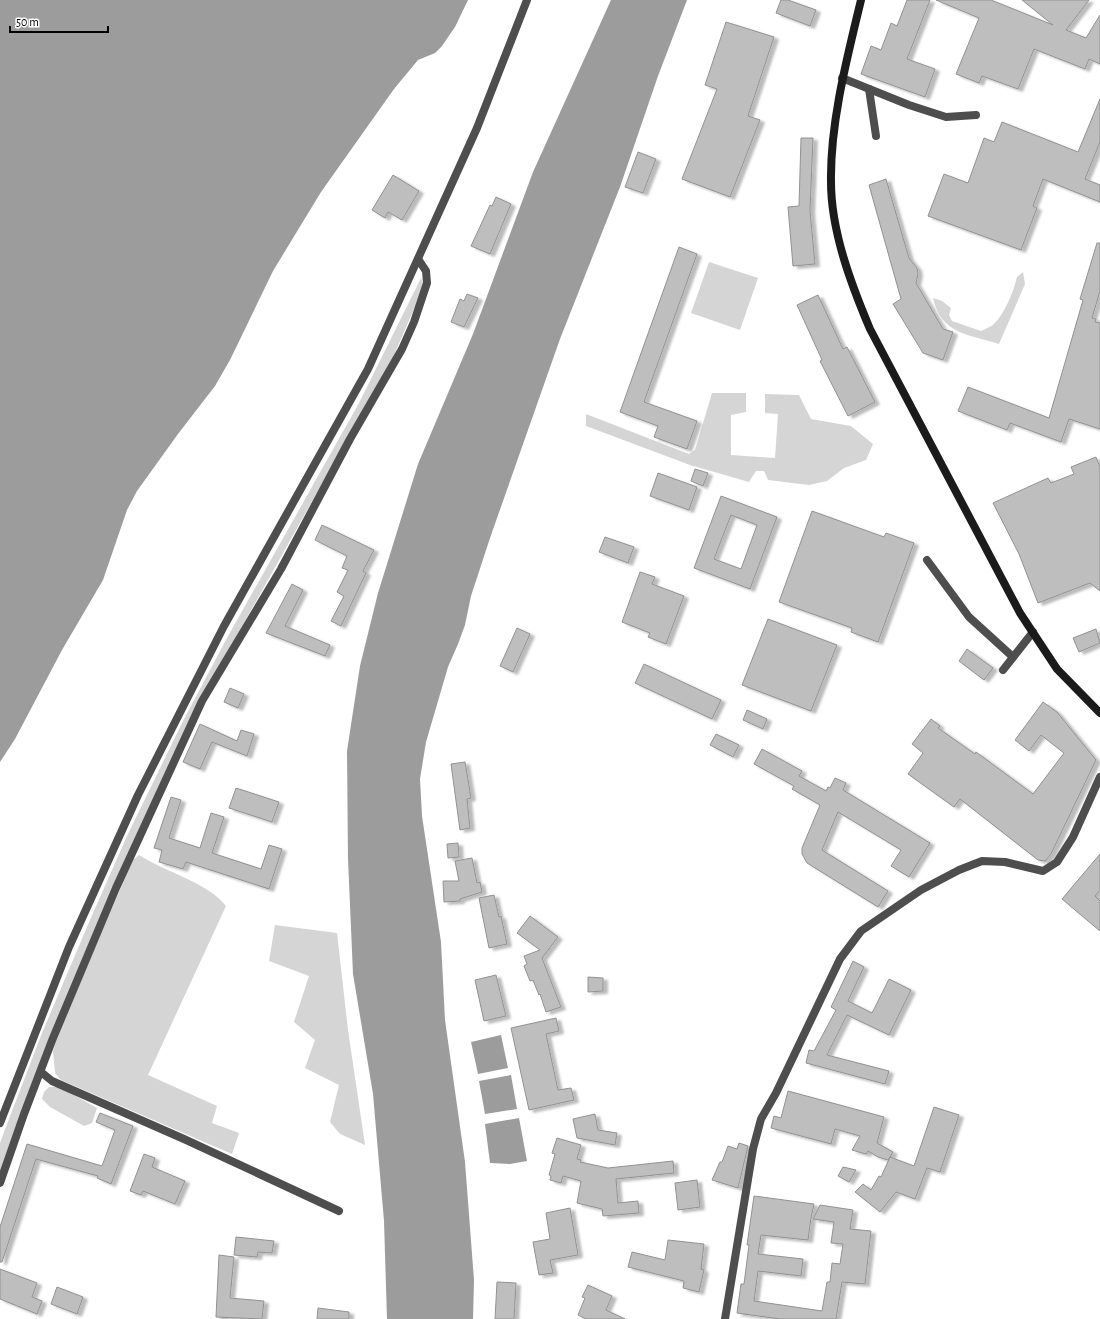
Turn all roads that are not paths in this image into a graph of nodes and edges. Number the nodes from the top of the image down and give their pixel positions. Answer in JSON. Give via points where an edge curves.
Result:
{"nodes":[{"id":1,"x":527,"y":0,"type":"edge"},
{"id":2,"x":861,"y":0,"type":"edge"},
{"id":3,"x":842,"y":78,"type":"junction"},
{"id":4,"x":869,"y":89,"type":"junction"},
{"id":5,"x":976,"y":115,"type":"dead end"},
{"id":6,"x":876,"y":136,"type":"dead end"},
{"id":7,"x":418,"y":259,"type":"junction"},
{"id":8,"x":927,"y":560,"type":"dead end"},
{"id":9,"x":1033,"y":632,"type":"junction"},
{"id":10,"x":1013,"y":657,"type":"junction"},
{"id":11,"x":1003,"y":670,"type":"dead end"},
{"id":12,"x":1100,"y":713,"type":"edge"},
{"id":13,"x":1100,"y":777,"type":"edge"},
{"id":14,"x":41,"y":1072,"type":"junction"},
{"id":15,"x":0,"y":1123,"type":"edge"},
{"id":16,"x":0,"y":1183,"type":"edge"},
{"id":17,"x":339,"y":1211,"type":"dead end"},
{"id":18,"x":725,"y":1317,"type":"edge"},
{"id":19,"x":733,"y":1319,"type":"edge"}],
"edges":[{"from":1,"to":7,"type":"street","via":[[477,128]]},
{"from":2,"to":3,"type":"main road"},
{"from":3,"to":4,"type":"street"},
{"from":3,"to":9,"type":"main road","via":[[830,183],[835,217],[851,282],[877,343]]},
{"from":4,"to":5,"type":"street","via":[[946,117]]},
{"from":4,"to":6,"type":"street"},
{"from":7,"to":14,"type":"street","via":[[426,271],[427,283],[420,308],[402,349],[281,569],[202,701],[116,888]]},
{"from":7,"to":15,"type":"street","via":[[368,369],[224,626],[138,795],[69,947]]},
{"from":8,"to":10,"type":"street","via":[[969,617]]},
{"from":9,"to":10,"type":"street"},
{"from":9,"to":12,"type":"main road","via":[[1057,669]]},
{"from":10,"to":11,"type":"street"},
{"from":13,"to":18,"type":"street","via":[[1073,837],[1057,862],[1043,871],[1005,862],[982,861],[959,870],[920,890],[861,931],[840,959],[761,1119],[753,1149]]},
{"from":14,"to":16,"type":"street"},
{"from":14,"to":17,"type":"street","via":[[52,1081]]},
{"from":18,"to":19,"type":"street"}]}
